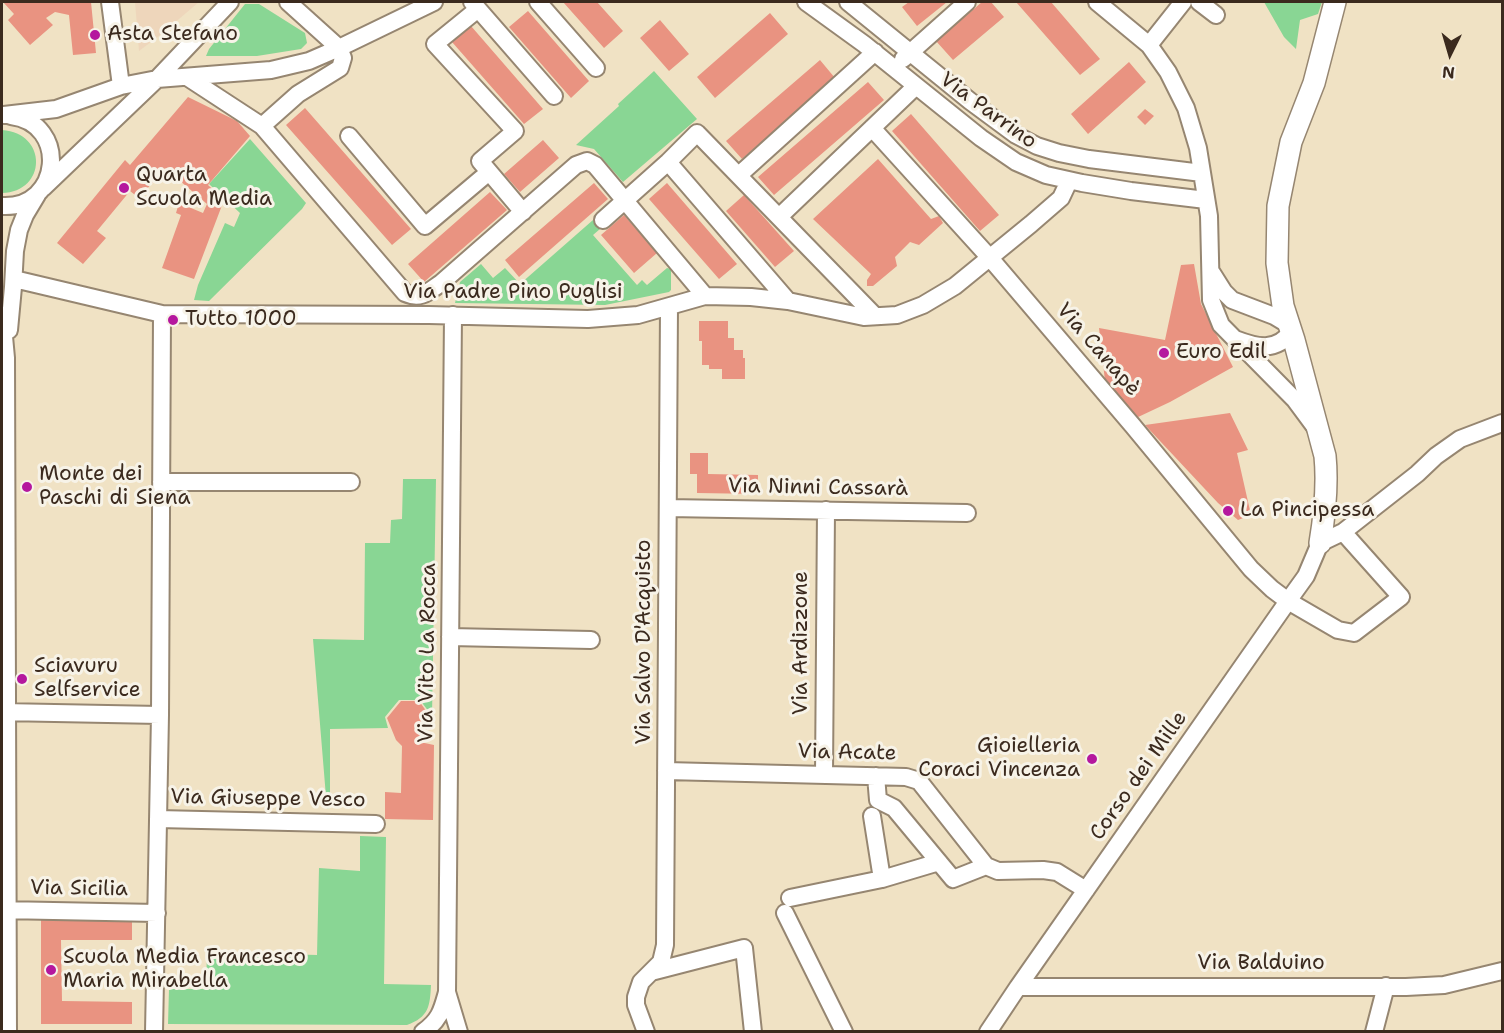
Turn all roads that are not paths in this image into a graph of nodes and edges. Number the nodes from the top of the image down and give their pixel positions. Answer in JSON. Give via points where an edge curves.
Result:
{"nodes":[{"id":1,"x":110,"y":2,"type":"edge"},
{"id":2,"x":230,"y":2,"type":"edge"},
{"id":3,"x":288,"y":2,"type":"edge"},
{"id":4,"x":434,"y":2,"type":"edge"},
{"id":5,"x":538,"y":2,"type":"edge"},
{"id":6,"x":806,"y":2,"type":"edge"},
{"id":7,"x":848,"y":2,"type":"edge"},
{"id":8,"x":967,"y":2,"type":"edge"},
{"id":9,"x":1097,"y":2,"type":"edge"},
{"id":10,"x":1183,"y":2,"type":"edge"},
{"id":11,"x":1199,"y":2,"type":"edge"},
{"id":12,"x":1335,"y":2,"type":"edge"},
{"id":13,"x":475,"y":5,"type":"edge"},
{"id":14,"x":1216,"y":15,"type":"dead end"},
{"id":15,"x":1149,"y":45,"type":"junction"},
{"id":16,"x":339,"y":48,"type":"junction"},
{"id":17,"x":875,"y":52,"type":"junction"},
{"id":18,"x":910,"y":52,"type":"junction"},
{"id":19,"x":596,"y":68,"type":"dead end"},
{"id":20,"x":893,"y":68,"type":"junction"},
{"id":21,"x":187,"y":77,"type":"junction"},
{"id":22,"x":157,"y":79,"type":"junction"},
{"id":23,"x":121,"y":86,"type":"junction"},
{"id":24,"x":916,"y":86,"type":"junction"},
{"id":25,"x":554,"y":96,"type":"dead end"},
{"id":26,"x":3,"y":115,"type":"edge"},
{"id":27,"x":262,"y":126,"type":"junction"},
{"id":28,"x":872,"y":129,"type":"junction"},
{"id":29,"x":349,"y":136,"type":"dead end"},
{"id":30,"x":668,"y":162,"type":"junction"},
{"id":31,"x":489,"y":172,"type":"junction"},
{"id":32,"x":1202,"y":173,"type":"junction"},
{"id":33,"x":739,"y":175,"type":"junction"},
{"id":34,"x":1069,"y":181,"type":"junction"},
{"id":35,"x":40,"y":192,"type":"junction"},
{"id":36,"x":624,"y":200,"type":"junction"},
{"id":37,"x":1206,"y":200,"type":"junction"},
{"id":38,"x":2,"y":206,"type":"edge"},
{"id":39,"x":523,"y":212,"type":"junction"},
{"id":40,"x":779,"y":217,"type":"junction"},
{"id":41,"x":603,"y":220,"type":"dead end"},
{"id":42,"x":990,"y":258,"type":"junction"},
{"id":43,"x":1212,"y":273,"type":"junction"},
{"id":44,"x":14,"y":279,"type":"junction"},
{"id":45,"x":1280,"y":281,"type":"junction"},
{"id":46,"x":705,"y":296,"type":"junction"},
{"id":47,"x":788,"y":301,"type":"junction"},
{"id":48,"x":1248,"y":305,"type":"junction"},
{"id":49,"x":669,"y":307,"type":"junction"},
{"id":50,"x":162,"y":314,"type":"junction"},
{"id":51,"x":2,"y":315,"type":"edge"},
{"id":52,"x":453,"y":315,"type":"junction"},
{"id":53,"x":875,"y":316,"type":"junction"},
{"id":54,"x":1290,"y":328,"type":"junction"},
{"id":55,"x":1234,"y":339,"type":"junction"},
{"id":56,"x":6,"y":358,"type":"junction"},
{"id":57,"x":1503,"y":423,"type":"edge"},
{"id":58,"x":1317,"y":430,"type":"junction"},
{"id":59,"x":161,"y":482,"type":"junction"},
{"id":60,"x":351,"y":482,"type":"dead end"},
{"id":61,"x":668,"y":508,"type":"junction"},
{"id":62,"x":825,"y":510,"type":"junction"},
{"id":63,"x":967,"y":513,"type":"dead end"},
{"id":64,"x":1344,"y":532,"type":"junction"},
{"id":65,"x":1320,"y":543,"type":"junction"},
{"id":66,"x":1288,"y":601,"type":"junction"},
{"id":67,"x":450,"y":637,"type":"junction"},
{"id":68,"x":591,"y":640,"type":"dead end"},
{"id":69,"x":4,"y":713,"type":"edge"},
{"id":70,"x":160,"y":715,"type":"junction"},
{"id":71,"x":666,"y":771,"type":"junction"},
{"id":72,"x":824,"y":775,"type":"junction"},
{"id":73,"x":876,"y":776,"type":"junction"},
{"id":74,"x":872,"y":816,"type":"dead end"},
{"id":75,"x":158,"y":819,"type":"junction"},
{"id":76,"x":376,"y":824,"type":"dead end"},
{"id":77,"x":939,"y":862,"type":"junction"},
{"id":78,"x":986,"y":866,"type":"junction"},
{"id":79,"x":882,"y":879,"type":"junction"},
{"id":80,"x":1086,"y":890,"type":"junction"},
{"id":81,"x":4,"y":910,"type":"edge"},
{"id":82,"x":157,"y":913,"type":"junction"},
{"id":83,"x":1503,"y":970,"type":"edge"},
{"id":84,"x":650,"y":973,"type":"junction"},
{"id":85,"x":1386,"y":986,"type":"junction"},
{"id":86,"x":1018,"y":987,"type":"junction"},
{"id":87,"x":447,"y":992,"type":"junction"},
{"id":88,"x":8,"y":1032,"type":"edge"},
{"id":89,"x":154,"y":1032,"type":"edge"},
{"id":90,"x":423,"y":1032,"type":"edge"},
{"id":91,"x":459,"y":1032,"type":"edge"},
{"id":92,"x":646,"y":1032,"type":"edge"},
{"id":93,"x":753,"y":1032,"type":"edge"},
{"id":94,"x":844,"y":1032,"type":"edge"},
{"id":95,"x":988,"y":1032,"type":"edge"},
{"id":96,"x":1374,"y":1032,"type":"edge"}],
"edges":[{"from":1,"to":23,"type":"street"},
{"from":2,"to":22,"type":"street"},
{"from":3,"to":16,"type":"street"},
{"from":4,"to":16,"type":"street"},
{"from":5,"to":19,"type":"street"},
{"from":6,"to":17,"type":"street","name":"Via Parrino"},
{"from":7,"to":18,"type":"street","name":"Via Parrino"},
{"from":8,"to":18,"type":"street"},
{"from":9,"to":15,"type":"street"},
{"from":10,"to":15,"type":"street"},
{"from":11,"to":14,"type":"street"},
{"from":12,"to":45,"type":"main road","via":[[1314,83],[1291,142],[1278,206]]},
{"from":13,"to":25,"type":"street"},
{"from":13,"to":31,"type":"street","via":[[435,44],[515,131],[480,161]]},
{"from":15,"to":32,"type":"street","via":[[1186,108]]},
{"from":16,"to":21,"type":"street","via":[[309,61],[271,70]]},
{"from":16,"to":27,"type":"street","via":[[343,58],[340,68],[298,94]]},
{"from":17,"to":20,"type":"street","name":"Via Parrino"},
{"from":17,"to":33,"type":"street"},
{"from":18,"to":20,"type":"street"},
{"from":18,"to":32,"type":"street","name":"Via Parrino","via":[[1016,135],[1037,146],[1089,159]]},
{"from":20,"to":24,"type":"street","name":"Via Parrino"},
{"from":21,"to":22,"type":"street"},
{"from":21,"to":27,"type":"street"},
{"from":22,"to":23,"type":"street"},
{"from":22,"to":35,"type":"street"},
{"from":23,"to":26,"type":"street","via":[[56,109]]},
{"from":24,"to":28,"type":"street"},
{"from":24,"to":34,"type":"street","name":"Via Parrino","via":[[1016,162]]},
{"from":26,"to":35,"type":"street","via":[[32,123],[49,146],[50,175]]},
{"from":27,"to":39,"type":"street","via":[[405,293],[414,297],[441,283]]},
{"from":28,"to":40,"type":"street"},
{"from":28,"to":42,"type":"street","name":"Via Canapè"},
{"from":29,"to":31,"type":"street","via":[[425,226]]},
{"from":30,"to":33,"type":"street","via":[[697,133]]},
{"from":30,"to":36,"type":"street"},
{"from":30,"to":47,"type":"street"},
{"from":31,"to":39,"type":"street"},
{"from":32,"to":37,"type":"street"},
{"from":33,"to":40,"type":"street"},
{"from":34,"to":37,"type":"street","name":"Via Parrino"},
{"from":34,"to":42,"type":"street","name":"Via Padre Pino Puglisi","via":[[1061,198]]},
{"from":35,"to":38,"type":"street","via":[[25,203]]},
{"from":35,"to":44,"type":"street","via":[[19,230]]},
{"from":36,"to":39,"type":"street","via":[[595,165],[587,161],[576,165]]},
{"from":36,"to":41,"type":"street"},
{"from":36,"to":46,"type":"street"},
{"from":37,"to":43,"type":"street"},
{"from":40,"to":53,"type":"street"},
{"from":42,"to":53,"type":"street","name":"Via Padre Pino Puglisi","via":[[923,305],[897,315]]},
{"from":42,"to":66,"type":"street","name":"Via Canapè","via":[[1251,569]]},
{"from":43,"to":48,"type":"street","via":[[1232,300]]},
{"from":43,"to":55,"type":"street","via":[[1211,300],[1221,325]]},
{"from":44,"to":50,"type":"street","name":"Via Padre Pino Puglisi"},
{"from":44,"to":56,"type":"street"},
{"from":45,"to":48,"type":"street","via":[[1274,294],[1263,302]]},
{"from":45,"to":54,"type":"main road"},
{"from":46,"to":47,"type":"street","name":"Via Padre Pino Puglisi"},
{"from":46,"to":49,"type":"street","name":"Via Padre Pino Puglisi"},
{"from":47,"to":53,"type":"street","name":"Via Padre Pino Puglisi"},
{"from":48,"to":54,"type":"street"},
{"from":49,"to":52,"type":"street","name":"Via Padre Pino Puglisi","via":[[638,315],[588,319]]},
{"from":49,"to":61,"type":"street","name":"Via Salvo D'Acquisto"},
{"from":50,"to":52,"type":"street","name":"Via Padre Pino Puglisi"},
{"from":50,"to":59,"type":"street"},
{"from":51,"to":56,"type":"street"},
{"from":52,"to":67,"type":"street","name":"Via Vito La Rocca"},
{"from":54,"to":55,"type":"street","via":[[1287,338],[1278,344],[1249,345]]},
{"from":54,"to":58,"type":"main road"},
{"from":55,"to":58,"type":"street","via":[[1295,400]]},
{"from":56,"to":69,"type":"street"},
{"from":57,"to":64,"type":"street","via":[[1460,439]]},
{"from":58,"to":65,"type":"main road","via":[[1327,475]]},
{"from":59,"to":60,"type":"street"},
{"from":59,"to":70,"type":"street"},
{"from":61,"to":62,"type":"street","name":"Via Ninni Cassarà"},
{"from":61,"to":71,"type":"street","name":"Via Salvo D'Acquisto"},
{"from":62,"to":63,"type":"street","name":"Via Ninni Cassarà"},
{"from":62,"to":72,"type":"street","name":"Via Ardizzone"},
{"from":64,"to":65,"type":"street"},
{"from":64,"to":66,"type":"street","name":"Via Canapè","via":[[1401,597],[1354,633],[1338,630]]},
{"from":65,"to":66,"type":"street","name":"Corso dei Mille","via":[[1306,576]]},
{"from":66,"to":80,"type":"street","name":"Corso dei Mille"},
{"from":67,"to":68,"type":"street"},
{"from":67,"to":87,"type":"street","name":"Via Vito La Rocca"},
{"from":69,"to":70,"type":"street"},
{"from":69,"to":81,"type":"street"},
{"from":70,"to":75,"type":"street"},
{"from":71,"to":72,"type":"street","name":"Via Acate"},
{"from":71,"to":84,"type":"street","name":"Via Salvo D'Acquisto","via":[[666,945],[661,962]]},
{"from":72,"to":73,"type":"street","name":"Via Acate"},
{"from":73,"to":77,"type":"street","via":[[878,800],[894,808]]},
{"from":73,"to":78,"type":"street","name":"Via Acate","via":[[919,781]]},
{"from":74,"to":79,"type":"street"},
{"from":75,"to":76,"type":"street","name":"Via Giuseppe Vesco"},
{"from":75,"to":82,"type":"street"},
{"from":77,"to":78,"type":"street","via":[[953,879]]},
{"from":77,"to":79,"type":"street"},
{"from":78,"to":80,"type":"street","via":[[998,871],[1057,872]]},
{"from":79,"to":94,"type":"street","via":[[788,906]]},
{"from":80,"to":86,"type":"street","name":"Corso dei Mille"},
{"from":81,"to":82,"type":"street","name":"Via Sicilia"},
{"from":81,"to":88,"type":"street"},
{"from":82,"to":89,"type":"street"},
{"from":83,"to":85,"type":"street","name":"Via Balduino","via":[[1444,985]]},
{"from":84,"to":92,"type":"street","name":"Via Salvo D'Acquisto","via":[[641,982],[636,997]]},
{"from":84,"to":93,"type":"street","via":[[744,948]]},
{"from":85,"to":86,"type":"street","name":"Via Balduino"},
{"from":85,"to":96,"type":"street"},
{"from":86,"to":95,"type":"street","name":"Corso dei Mille"},
{"from":87,"to":90,"type":"street","via":[[442,1012]]},
{"from":87,"to":91,"type":"street"}]}
